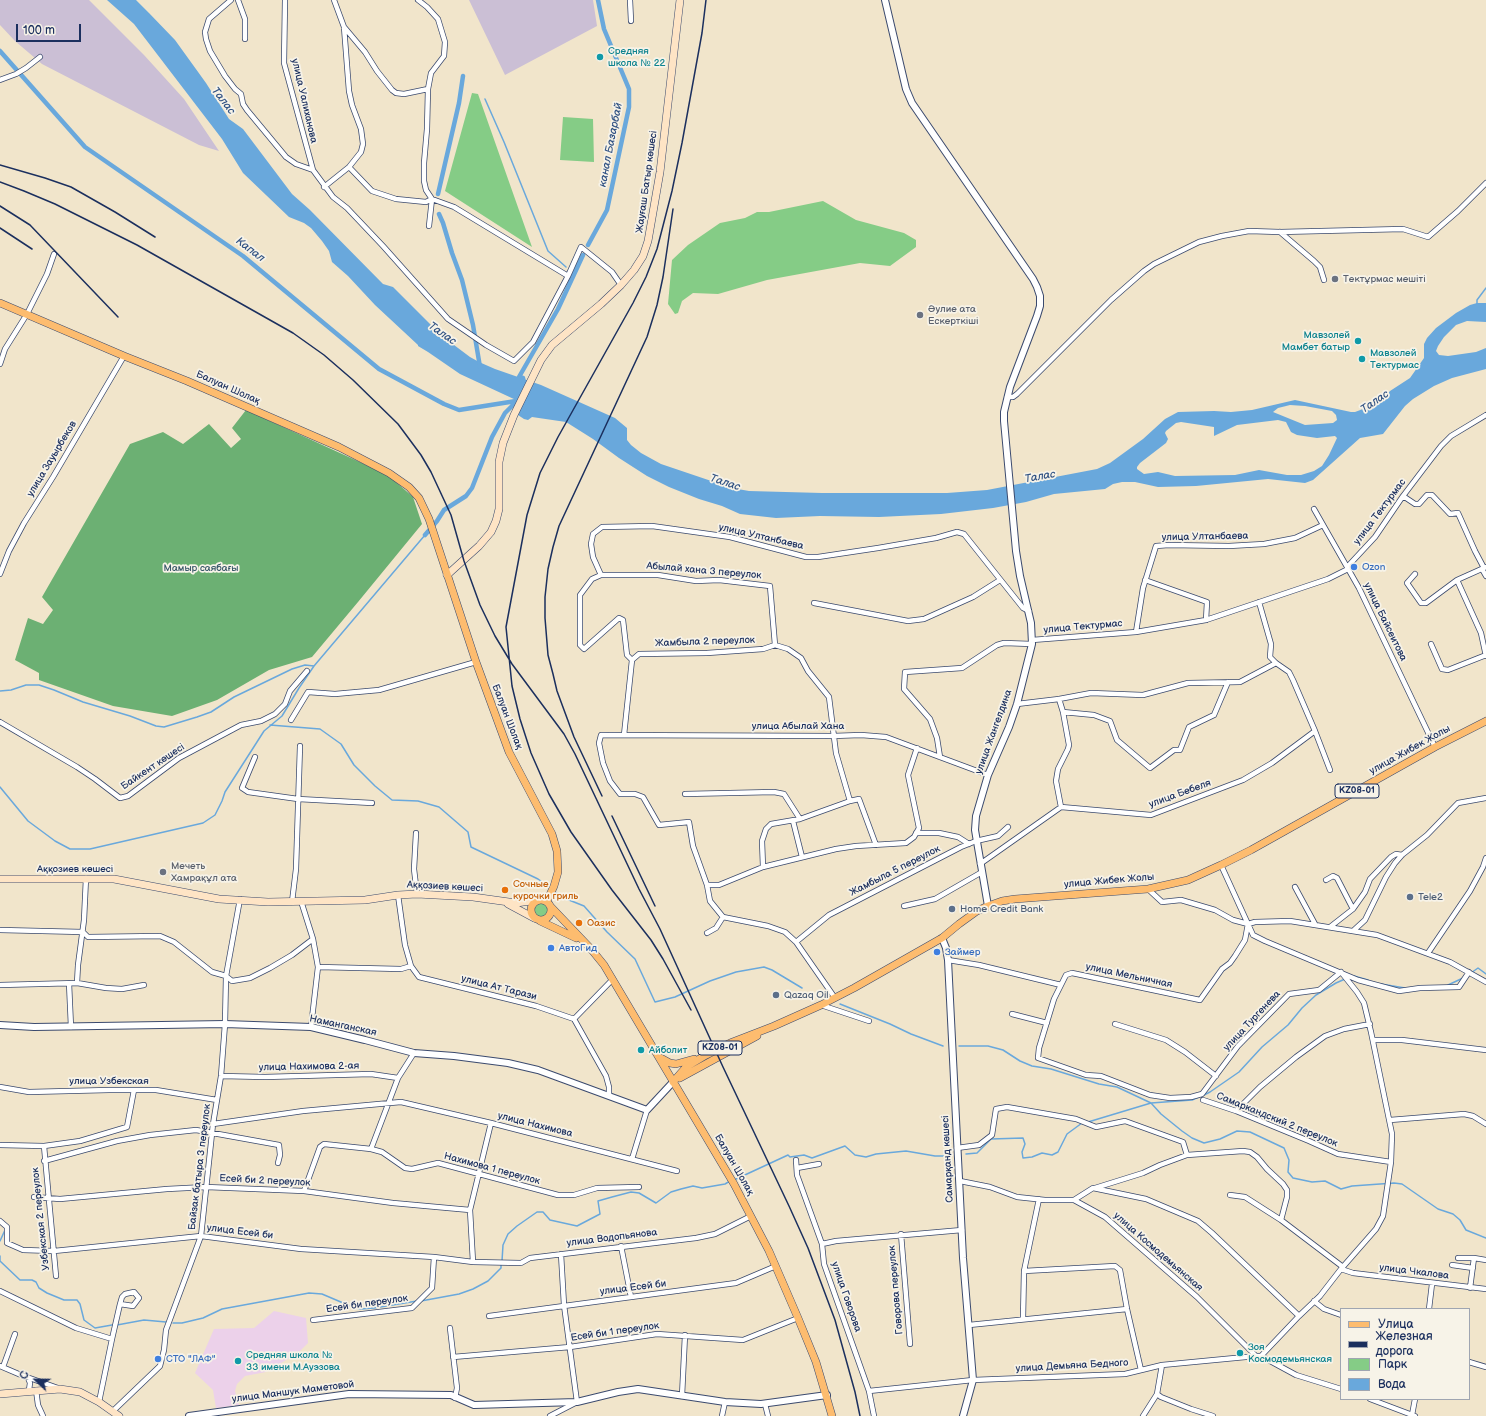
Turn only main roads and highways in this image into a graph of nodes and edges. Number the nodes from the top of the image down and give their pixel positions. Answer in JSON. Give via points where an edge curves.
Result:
{"nodes":[{"id":1,"x":680,"y":0,"type":"edge"},
{"id":2,"x":0,"y":303,"type":"edge"},
{"id":3,"x":447,"y":575,"type":"junction"},
{"id":4,"x":1486,"y":721,"type":"edge"},
{"id":5,"x":0,"y":880,"type":"edge"},
{"id":6,"x":538,"y":900,"type":"junction"},
{"id":7,"x":500,"y":901,"type":"junction"},
{"id":8,"x":549,"y":904,"type":"junction"},
{"id":9,"x":537,"y":919,"type":"junction"},
{"id":10,"x":583,"y":942,"type":"junction"},
{"id":11,"x":774,"y":1026,"type":"junction"},
{"id":12,"x":706,"y":1054,"type":"junction"},
{"id":13,"x":657,"y":1055,"type":"junction"},
{"id":14,"x":673,"y":1082,"type":"junction"},
{"id":15,"x":0,"y":1394,"type":"edge"},
{"id":16,"x":119,"y":1416,"type":"edge"},
{"id":17,"x":832,"y":1416,"type":"edge"}],
"edges":[{"from":1,"to":3,"type":"main road","name":"Жауғаш Батыр көшесі","via":[[662,159],[648,241],[643,256],[621,285],[552,345],[535,372],[502,442],[499,462],[499,509],[496,521],[491,532],[479,546]]},
{"from":2,"to":3,"type":"main road","name":"Балуан Шолақ","via":[[332,444],[389,473],[409,487],[419,498],[429,519]]},
{"from":3,"to":8,"type":"main road","name":"Балуан Шолақ","via":[[509,752],[552,834],[557,852],[558,872]]},
{"from":4,"to":11,"type":"main road","name":"улица Жибек Жолы","number":"KZ08-01","via":[[1435,746],[1221,865],[1188,880],[1148,889],[1002,901],[977,912],[942,938],[835,998]]},
{"from":5,"to":7,"type":"main road","name":"Аққозиев көшесі","via":[[114,879],[219,899],[268,902],[365,900],[417,894]]},
{"from":6,"to":7,"type":"main road","name":"Аққозиев көшесі"},
{"from":6,"to":8,"type":"main road"},
{"from":6,"to":9,"type":"main road","via":[[531,908]]},
{"from":7,"to":9,"type":"main road","name":"Аққозиев көшесі"},
{"from":8,"to":9,"type":"main road","via":[[549,916],[544,920]]},
{"from":8,"to":10,"type":"main road","name":"Балуан Шолақ"},
{"from":9,"to":10,"type":"main road","name":"Балуан Шолақ"},
{"from":10,"to":13,"type":"main road","name":"Балуан Шолақ","via":[[597,956],[613,979]]},
{"from":11,"to":12,"type":"main road","name":"улица Жибек Жолы","number":"KZ08-01"},
{"from":11,"to":14,"type":"main road","name":"улица Жибек Жолы","number":"KZ08-01"},
{"from":12,"to":13,"type":"main road","number":"KZ08-01","via":[[676,1064]]},
{"from":12,"to":14,"type":"main road","name":"улица Жибек Жолы","number":"KZ08-01","via":[[686,1067]]},
{"from":13,"to":14,"type":"main road","name":"Балуан Шолақ"},
{"from":14,"to":17,"type":"main road","name":"Балуан Шолақ","via":[[718,1156],[776,1266],[816,1362]]},
{"from":15,"to":16,"type":"main road","via":[[60,1389],[80,1392]]}]}
